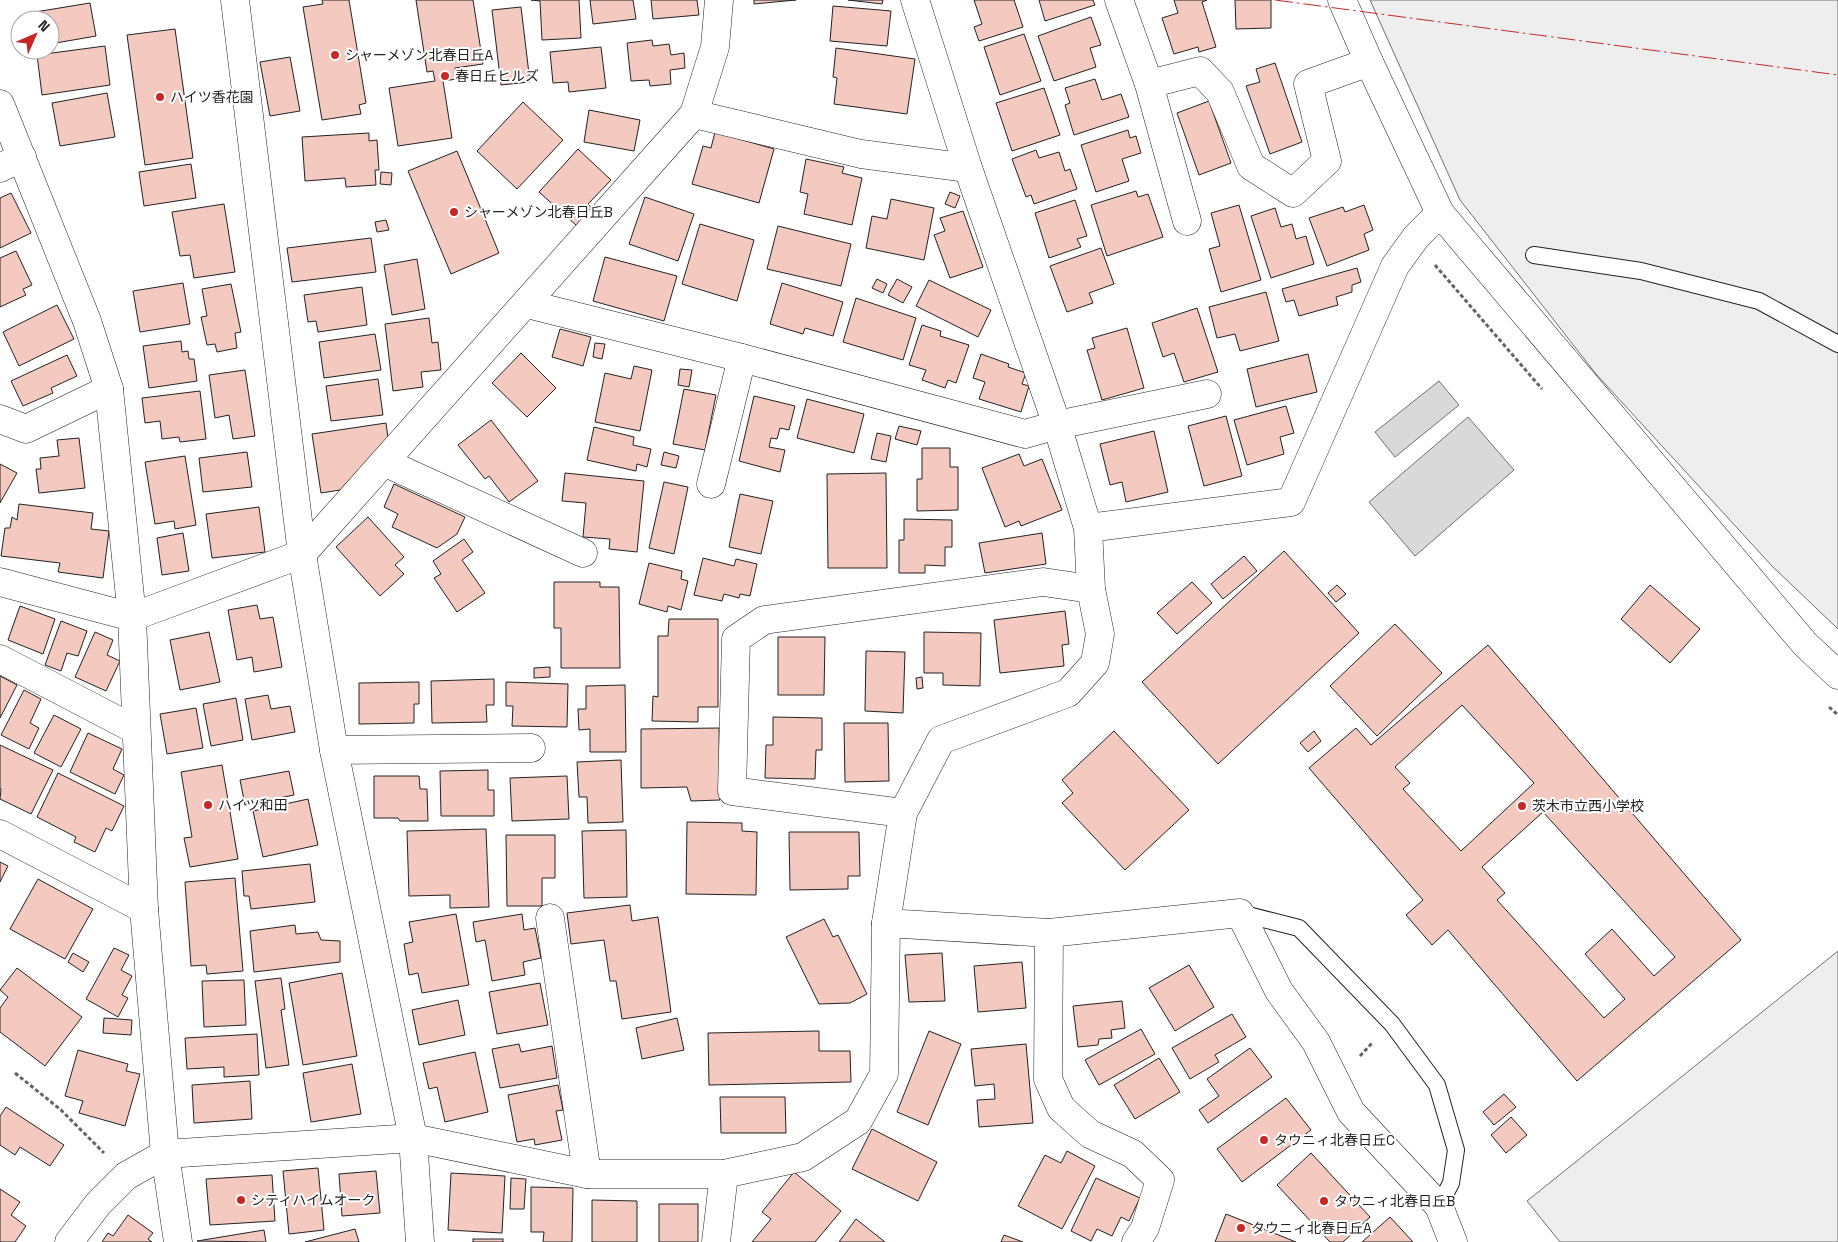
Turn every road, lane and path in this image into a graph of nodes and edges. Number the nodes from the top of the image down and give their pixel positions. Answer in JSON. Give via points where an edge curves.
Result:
{"nodes":[{"id":1,"x":235,"y":0,"type":"edge"},
{"id":2,"x":719,"y":0,"type":"edge"},
{"id":3,"x":915,"y":0,"type":"edge"},
{"id":4,"x":1119,"y":0,"type":"edge"},
{"id":5,"x":1342,"y":0,"type":"edge"},
{"id":6,"x":1369,"y":62,"type":"junction"},
{"id":7,"x":1149,"y":84,"type":"junction"},
{"id":8,"x":0,"y":104,"type":"edge"},
{"id":9,"x":694,"y":114,"type":"junction"},
{"id":10,"x":11,"y":162,"type":"edge"},
{"id":11,"x":968,"y":168,"type":"junction"},
{"id":12,"x":1440,"y":213,"type":"junction"},
{"id":13,"x":1187,"y":221,"type":"dead end"},
{"id":14,"x":1534,"y":255,"type":"dead end"},
{"id":15,"x":526,"y":304,"type":"junction"},
{"id":16,"x":1838,"y":344,"type":"edge"},
{"id":17,"x":742,"y":358,"type":"junction"},
{"id":18,"x":109,"y":389,"type":"junction"},
{"id":19,"x":1208,"y":394,"type":"dead end"},
{"id":20,"x":0,"y":419,"type":"edge"},
{"id":21,"x":1057,"y":425,"type":"junction"},
{"id":22,"x":384,"y":462,"type":"junction"},
{"id":23,"x":711,"y":484,"type":"dead end"},
{"id":24,"x":1088,"y":528,"type":"junction"},
{"id":25,"x":583,"y":553,"type":"dead end"},
{"id":26,"x":302,"y":554,"type":"junction"},
{"id":27,"x":0,"y":582,"type":"edge"},
{"id":28,"x":1091,"y":589,"type":"junction"},
{"id":29,"x":132,"y":617,"type":"junction"},
{"id":30,"x":0,"y":659,"type":"edge"},
{"id":31,"x":1838,"y":675,"type":"edge"},
{"id":32,"x":136,"y":730,"type":"junction"},
{"id":33,"x":531,"y":748,"type":"dead end"},
{"id":34,"x":334,"y":750,"type":"junction"},
{"id":35,"x":903,"y":813,"type":"junction"},
{"id":36,"x":0,"y":834,"type":"edge"},
{"id":37,"x":144,"y":909,"type":"junction"},
{"id":38,"x":1240,"y":913,"type":"junction"},
{"id":39,"x":550,"y":918,"type":"dead end"},
{"id":40,"x":886,"y":923,"type":"junction"},
{"id":41,"x":1049,"y":933,"type":"junction"},
{"id":42,"x":16,"y":1073,"type":"dead end"},
{"id":43,"x":412,"y":1138,"type":"junction"},
{"id":44,"x":165,"y":1154,"type":"junction"},
{"id":45,"x":587,"y":1174,"type":"junction"},
{"id":46,"x":724,"y":1174,"type":"junction"},
{"id":47,"x":126,"y":1176,"type":"junction"},
{"id":48,"x":1439,"y":1206,"type":"junction"},
{"id":49,"x":69,"y":1242,"type":"edge"},
{"id":50,"x":178,"y":1242,"type":"edge"},
{"id":51,"x":420,"y":1242,"type":"edge"},
{"id":52,"x":716,"y":1242,"type":"edge"},
{"id":53,"x":1136,"y":1242,"type":"edge"},
{"id":54,"x":1453,"y":1242,"type":"edge"}],
"edges":[{"from":1,"to":26,"type":"street"},
{"from":2,"to":9,"type":"street","via":[[716,47]]},
{"from":3,"to":11,"type":"street"},
{"from":4,"to":7,"type":"street"},
{"from":5,"to":6,"type":"street"},
{"from":6,"to":7,"type":"street","via":[[1308,84],[1327,162],[1293,193],[1251,166],[1220,92],[1200,71]]},
{"from":6,"to":12,"type":"street"},
{"from":7,"to":13,"type":"street"},
{"from":8,"to":10,"type":"street"},
{"from":9,"to":11,"type":"street","via":[[861,154]]},
{"from":9,"to":15,"type":"street"},
{"from":10,"to":18,"type":"street","via":[[87,321]]},
{"from":11,"to":21,"type":"street"},
{"from":12,"to":24,"type":"street","via":[[1416,237],[1395,266],[1292,502]]},
{"from":12,"to":31,"type":"street","via":[[1805,644]]},
{"from":14,"to":16,"type":"lane","via":[[1642,270],[1759,302]]},
{"from":15,"to":17,"type":"street"},
{"from":15,"to":22,"type":"street"},
{"from":17,"to":21,"type":"street","via":[[1025,434]]},
{"from":17,"to":23,"type":"street"},
{"from":18,"to":20,"type":"street","via":[[26,429]]},
{"from":18,"to":29,"type":"street"},
{"from":19,"to":21,"type":"street"},
{"from":21,"to":24,"type":"street"},
{"from":22,"to":25,"type":"street"},
{"from":22,"to":26,"type":"street"},
{"from":24,"to":28,"type":"street"},
{"from":26,"to":29,"type":"street"},
{"from":26,"to":34,"type":"street"},
{"from":27,"to":29,"type":"street"},
{"from":28,"to":35,"type":"street","via":[[1100,634],[1095,663],[1068,693],[940,740]]},
{"from":28,"to":35,"type":"street","via":[[1043,582],[764,620],[736,639],[732,791]]},
{"from":29,"to":32,"type":"street"},
{"from":30,"to":32,"type":"street"},
{"from":32,"to":37,"type":"street"},
{"from":33,"to":34,"type":"street"},
{"from":34,"to":43,"type":"street"},
{"from":35,"to":40,"type":"street"},
{"from":36,"to":37,"type":"street"},
{"from":37,"to":44,"type":"street"},
{"from":38,"to":41,"type":"street"},
{"from":38,"to":48,"type":"street","via":[[1279,991],[1316,1042],[1351,1112]]},
{"from":38,"to":48,"type":"lane","via":[[1299,928],[1392,1024],[1437,1085],[1456,1150],[1451,1183]]},
{"from":39,"to":45,"type":"street"},
{"from":40,"to":41,"type":"street"},
{"from":40,"to":46,"type":"street","via":[[884,1074],[858,1121],[803,1157]]},
{"from":41,"to":53,"type":"street","via":[[1048,1079],[1061,1108],[1090,1134],[1132,1154],[1160,1180],[1145,1228]]},
{"from":42,"to":47,"type":"path","via":[[61,1110]]},
{"from":43,"to":44,"type":"street"},
{"from":43,"to":45,"type":"street"},
{"from":43,"to":51,"type":"street"},
{"from":44,"to":47,"type":"street"},
{"from":44,"to":50,"type":"street"},
{"from":45,"to":46,"type":"street"},
{"from":46,"to":52,"type":"street"},
{"from":47,"to":49,"type":"street","via":[[98,1204]]},
{"from":48,"to":54,"type":"street"}]}
